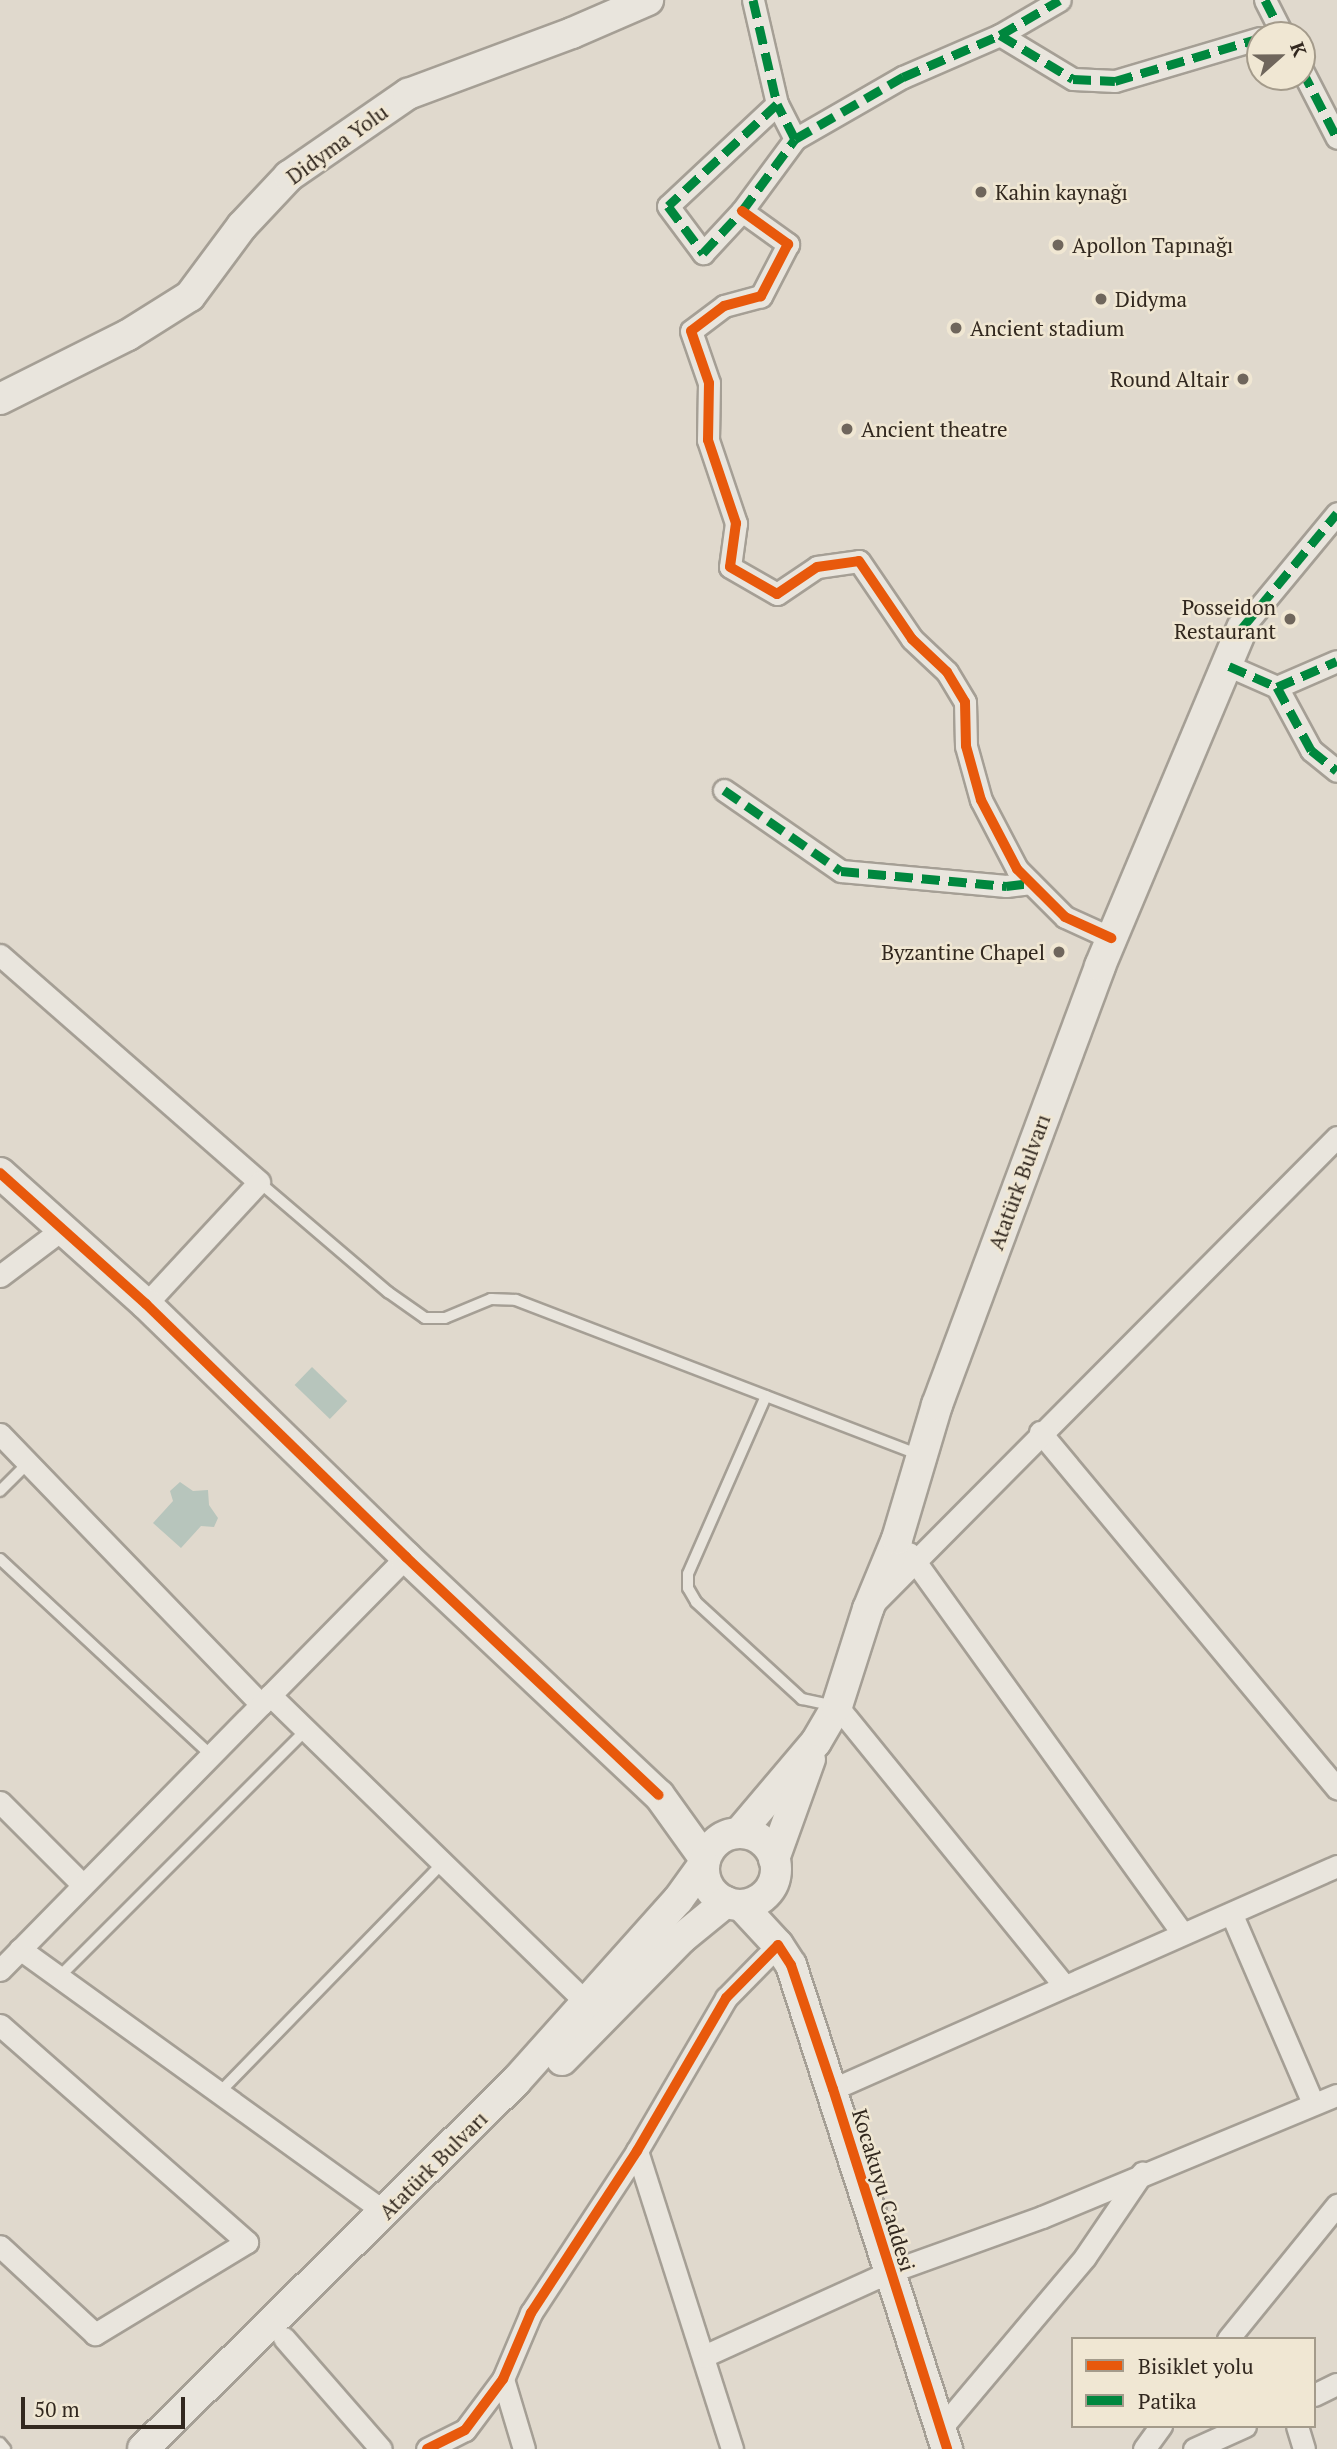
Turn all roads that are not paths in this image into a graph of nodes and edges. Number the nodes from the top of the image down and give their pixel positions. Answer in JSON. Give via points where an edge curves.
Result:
{"nodes":[{"id":1,"x":648,"y":0,"type":"edge"},
{"id":2,"x":753,"y":0,"type":"edge"},
{"id":3,"x":1060,"y":0,"type":"edge"},
{"id":4,"x":1265,"y":0,"type":"edge"},
{"id":5,"x":1274,"y":21,"type":"edge"},
{"id":6,"x":1000,"y":35,"type":"junction"},
{"id":7,"x":1246,"y":42,"type":"edge"},
{"id":8,"x":1316,"y":88,"type":"edge"},
{"id":9,"x":777,"y":104,"type":"junction"},
{"id":10,"x":1330,"y":105,"type":"edge"},
{"id":11,"x":1337,"y":138,"type":"edge"},
{"id":12,"x":795,"y":139,"type":"junction"},
{"id":13,"x":742,"y":211,"type":"junction"},
{"id":14,"x":0,"y":399,"type":"edge"},
{"id":15,"x":1337,"y":513,"type":"edge"},
{"id":16,"x":1242,"y":628,"type":"joint"},
{"id":17,"x":1337,"y":661,"type":"edge"},
{"id":18,"x":1229,"y":666,"type":"junction"},
{"id":19,"x":1277,"y":687,"type":"junction"},
{"id":20,"x":1337,"y":771,"type":"edge"},
{"id":21,"x":724,"y":790,"type":"dead end"},
{"id":22,"x":1031,"y":883,"type":"junction"},
{"id":23,"x":1111,"y":938,"type":"junction"},
{"id":24,"x":0,"y":955,"type":"edge"},
{"id":25,"x":1337,"y":1138,"type":"edge"},
{"id":26,"x":0,"y":1173,"type":"edge"},
{"id":27,"x":258,"y":1182,"type":"junction"},
{"id":28,"x":65,"y":1227,"type":"junction"},
{"id":29,"x":0,"y":1276,"type":"edge"},
{"id":30,"x":146,"y":1304,"type":"junction"},
{"id":31,"x":766,"y":1395,"type":"junction"},
{"id":32,"x":1041,"y":1432,"type":"junction"},
{"id":33,"x":0,"y":1434,"type":"edge"},
{"id":34,"x":921,"y":1456,"type":"junction"},
{"id":35,"x":28,"y":1463,"type":"junction"},
{"id":36,"x":0,"y":1491,"type":"edge"},
{"id":37,"x":897,"y":1539,"type":"junction"},
{"id":38,"x":406,"y":1558,"type":"junction"},
{"id":39,"x":0,"y":1559,"type":"edge"},
{"id":40,"x":917,"y":1562,"type":"junction"},
{"id":41,"x":868,"y":1609,"type":"junction"},
{"id":42,"x":265,"y":1700,"type":"junction"},
{"id":43,"x":837,"y":1706,"type":"junction"},
{"id":44,"x":306,"y":1730,"type":"junction"},
{"id":45,"x":816,"y":1742,"type":"junction"},
{"id":46,"x":211,"y":1755,"type":"junction"},
{"id":47,"x":1337,"y":1788,"type":"edge"},
{"id":48,"x":0,"y":1802,"type":"edge"},
{"id":49,"x":718,"y":1848,"type":"junction"},
{"id":50,"x":443,"y":1863,"type":"junction"},
{"id":51,"x":1337,"y":1866,"type":"edge"},
{"id":52,"x":773,"y":1871,"type":"junction"},
{"id":53,"x":83,"y":1885,"type":"junction"},
{"id":54,"x":733,"y":1904,"type":"junction"},
{"id":55,"x":1232,"y":1915,"type":"junction"},
{"id":56,"x":1181,"y":1932,"type":"junction"},
{"id":57,"x":778,"y":1945,"type":"junction"},
{"id":58,"x":20,"y":1949,"type":"junction"},
{"id":59,"x":0,"y":1970,"type":"edge"},
{"id":60,"x":59,"y":1977,"type":"junction"},
{"id":61,"x":1064,"y":1985,"type":"junction"},
{"id":62,"x":587,"y":2004,"type":"junction"},
{"id":63,"x":0,"y":2025,"type":"edge"},
{"id":64,"x":833,"y":2090,"type":"junction"},
{"id":65,"x":219,"y":2093,"type":"junction"},
{"id":66,"x":1337,"y":2095,"type":"edge"},
{"id":67,"x":1313,"y":2103,"type":"junction"},
{"id":68,"x":637,"y":2151,"type":"junction"},
{"id":69,"x":1143,"y":2173,"type":"junction"},
{"id":70,"x":1337,"y":2205,"type":"edge"},
{"id":71,"x":386,"y":2213,"type":"junction"},
{"id":72,"x":0,"y":2246,"type":"edge"},
{"id":73,"x":889,"y":2272,"type":"junction"},
{"id":74,"x":1230,"y":2337,"type":"edge"},
{"id":75,"x":284,"y":2338,"type":"junction"},
{"id":76,"x":704,"y":2356,"type":"junction"},
{"id":77,"x":503,"y":2379,"type":"junction"},
{"id":78,"x":1337,"y":2385,"type":"edge"},
{"id":79,"x":1316,"y":2394,"type":"edge"},
{"id":80,"x":1160,"y":2428,"type":"edge"},
{"id":81,"x":1241,"y":2428,"type":"edge"},
{"id":82,"x":1298,"y":2428,"type":"edge"},
{"id":83,"x":944,"y":2438,"type":"edge"},
{"id":84,"x":0,"y":2443,"type":"edge"},
{"id":85,"x":5,"y":2449,"type":"edge"},
{"id":86,"x":143,"y":2449,"type":"edge"},
{"id":87,"x":173,"y":2449,"type":"edge"},
{"id":88,"x":381,"y":2449,"type":"edge"},
{"id":89,"x":427,"y":2449,"type":"edge"},
{"id":90,"x":524,"y":2449,"type":"edge"},
{"id":91,"x":732,"y":2449,"type":"edge"},
{"id":92,"x":1144,"y":2449,"type":"edge"},
{"id":93,"x":1194,"y":2449,"type":"edge"},
{"id":94,"x":1304,"y":2449,"type":"edge"}],
"edges":[{"from":1,"to":14,"type":"main road","name":"Didyma Yolu","via":[[572,33],[472,67],[388,106],[289,176],[242,226],[190,296],[128,335]]},
{"from":2,"to":9,"type":"street"},
{"from":3,"to":6,"type":"street"},
{"from":4,"to":5,"type":"street"},
{"from":6,"to":7,"type":"street","via":[[1073,79],[1115,81]]},
{"from":6,"to":12,"type":"street","via":[[903,77]]},
{"from":8,"to":10,"type":"street"},
{"from":9,"to":12,"type":"street"},
{"from":9,"to":13,"type":"street","via":[[667,206],[703,254]]},
{"from":10,"to":11,"type":"street"},
{"from":12,"to":13,"type":"street"},
{"from":13,"to":22,"type":"street","via":[[788,244],[761,296],[724,306],[691,331],[709,383],[708,440],[736,523],[730,567],[777,594],[817,568],[859,561],[912,639],[947,671],[965,702],[966,746],[981,800],[1017,869]]},
{"from":15,"to":16,"type":"street"},
{"from":16,"to":18,"type":"main road","name":"Atatürk Bulvarı"},
{"from":17,"to":19,"type":"street"},
{"from":18,"to":19,"type":"street"},
{"from":18,"to":23,"type":"main road","name":"Atatürk Bulvarı"},
{"from":19,"to":20,"type":"street","via":[[1311,750]]},
{"from":21,"to":22,"type":"street","via":[[841,871],[1006,886]]},
{"from":22,"to":23,"type":"street","via":[[1065,917]]},
{"from":23,"to":34,"type":"main road","name":"Atatürk Bulvarı"},
{"from":24,"to":27,"type":"street"},
{"from":25,"to":32,"type":"street"},
{"from":26,"to":28,"type":"main road"},
{"from":27,"to":30,"type":"street"},
{"from":27,"to":31,"type":"lane","via":[[425,1318],[445,1318],[491,1299],[516,1300]]},
{"from":28,"to":29,"type":"street"},
{"from":28,"to":30,"type":"main road"},
{"from":30,"to":38,"type":"main road"},
{"from":31,"to":34,"type":"lane"},
{"from":31,"to":43,"type":"lane","via":[[688,1574],[688,1588],[696,1602],[802,1699]]},
{"from":32,"to":40,"type":"street"},
{"from":32,"to":47,"type":"street"},
{"from":33,"to":35,"type":"street"},
{"from":34,"to":37,"type":"main road","name":"Atatürk Bulvarı"},
{"from":35,"to":36,"type":"lane"},
{"from":35,"to":42,"type":"street"},
{"from":37,"to":40,"type":"street"},
{"from":37,"to":41,"type":"main road","name":"Atatürk Bulvarı"},
{"from":38,"to":42,"type":"street"},
{"from":38,"to":49,"type":"main road"},
{"from":39,"to":46,"type":"lane"},
{"from":40,"to":41,"type":"street"},
{"from":40,"to":56,"type":"street"},
{"from":41,"to":43,"type":"main road","name":"Atatürk Bulvarı"},
{"from":42,"to":44,"type":"street"},
{"from":42,"to":46,"type":"street"},
{"from":43,"to":45,"type":"main road","name":"Atatürk Bulvarı"},
{"from":43,"to":61,"type":"street"},
{"from":44,"to":50,"type":"street"},
{"from":44,"to":60,"type":"lane"},
{"from":45,"to":49,"type":"main road","name":"Atatürk Bulvarı"},
{"from":45,"to":52,"type":"main road","name":"Atatürk Bulvarı"},
{"from":46,"to":53,"type":"street"},
{"from":48,"to":53,"type":"street"},
{"from":49,"to":52,"type":"main road","via":[[764,1843]]},
{"from":49,"to":54,"type":"main road","via":[[709,1887]]},
{"from":49,"to":62,"type":"main road","name":"Atatürk Bulvarı"},
{"from":50,"to":62,"type":"street"},
{"from":50,"to":65,"type":"lane"},
{"from":51,"to":55,"type":"street"},
{"from":52,"to":54,"type":"main road","via":[[760,1899]]},
{"from":52,"to":57,"type":"main road"},
{"from":53,"to":58,"type":"street"},
{"from":54,"to":57,"type":"main road","name":"Kocakuyu Caddesi"},
{"from":54,"to":75,"type":"main road","name":"Atatürk Bulvarı","via":[[682,1938]]},
{"from":55,"to":56,"type":"street"},
{"from":55,"to":67,"type":"street"},
{"from":56,"to":61,"type":"street"},
{"from":57,"to":64,"type":"main road","name":"Kocakuyu Caddesi","via":[[791,1965]]},
{"from":57,"to":68,"type":"street","via":[[726,1998]]},
{"from":58,"to":59,"type":"street"},
{"from":58,"to":60,"type":"street"},
{"from":60,"to":65,"type":"street"},
{"from":61,"to":64,"type":"street"},
{"from":62,"to":71,"type":"main road","name":"Atatürk Bulvarı"},
{"from":63,"to":72,"type":"street","via":[[247,2242],[94,2334]]},
{"from":64,"to":73,"type":"main road","name":"Kocakuyu Caddesi"},
{"from":65,"to":71,"type":"street"},
{"from":66,"to":67,"type":"street"},
{"from":67,"to":69,"type":"street"},
{"from":68,"to":76,"type":"street"},
{"from":68,"to":77,"type":"street","via":[[531,2312]]},
{"from":69,"to":73,"type":"street","via":[[1042,2217]]},
{"from":69,"to":83,"type":"street"},
{"from":70,"to":74,"type":"street"},
{"from":71,"to":86,"type":"main road","name":"Atatürk Bulvarı"},
{"from":73,"to":76,"type":"street"},
{"from":73,"to":83,"type":"main road","name":"Kocakuyu Caddesi"},
{"from":75,"to":87,"type":"main road","name":"Atatürk Bulvarı"},
{"from":75,"to":88,"type":"street"},
{"from":76,"to":91,"type":"street"},
{"from":77,"to":89,"type":"street","via":[[465,2430]]},
{"from":77,"to":90,"type":"street"},
{"from":78,"to":79,"type":"street"},
{"from":80,"to":92,"type":"street"},
{"from":81,"to":93,"type":"street"},
{"from":82,"to":94,"type":"street"},
{"from":84,"to":85,"type":"lane"}]}
